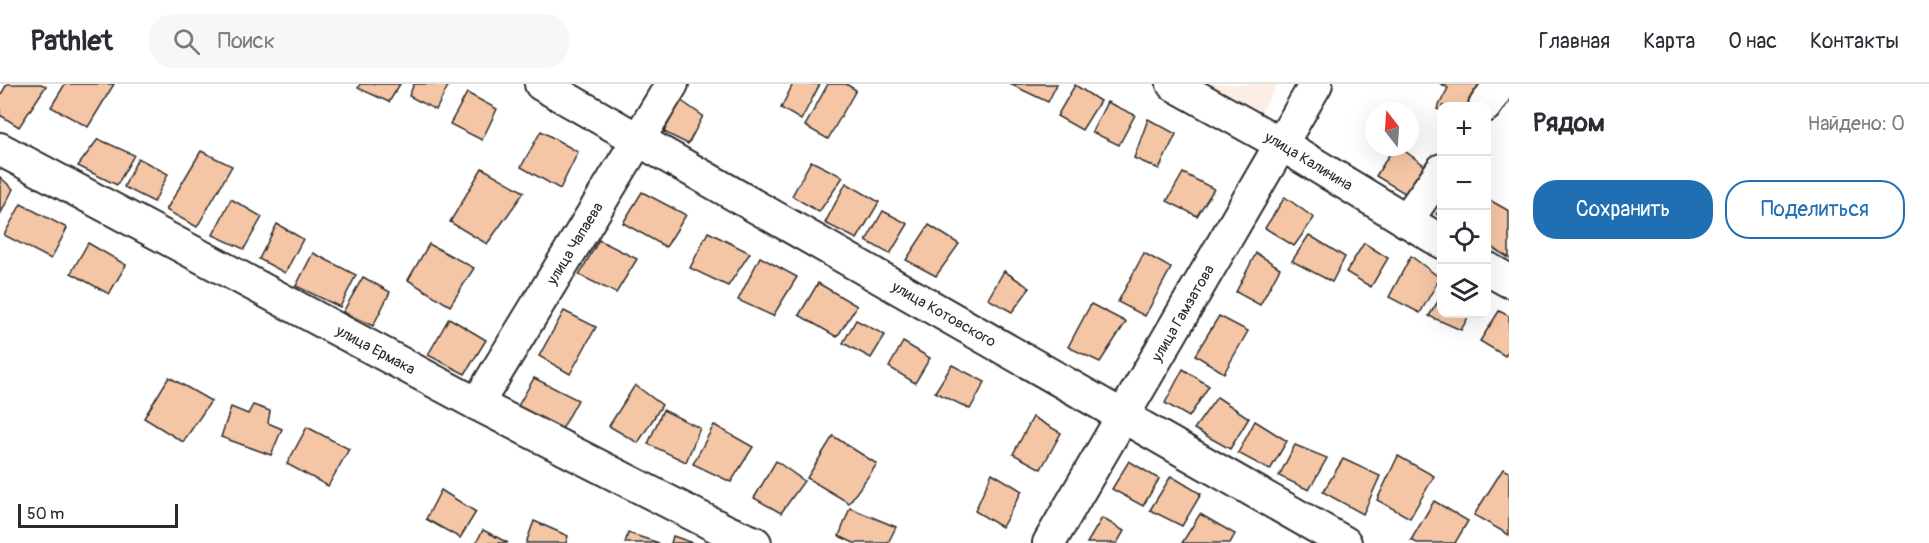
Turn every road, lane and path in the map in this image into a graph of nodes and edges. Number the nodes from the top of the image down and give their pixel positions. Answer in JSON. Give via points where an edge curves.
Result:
{"nodes":[{"id":1,"x":541,"y":84,"type":"edge"},
{"id":2,"x":672,"y":84,"type":"edge"},
{"id":3,"x":1173,"y":84,"type":"edge"},
{"id":4,"x":1316,"y":84,"type":"edge"},
{"id":5,"x":1500,"y":84,"type":"edge"},
{"id":6,"x":1488,"y":102,"type":"edge"},
{"id":7,"x":639,"y":140,"type":"junction"},
{"id":8,"x":1281,"y":144,"type":"junction"},
{"id":9,"x":0,"y":149,"type":"edge"},
{"id":10,"x":1437,"y":177,"type":"edge"},
{"id":11,"x":1406,"y":221,"type":"junction"},
{"id":12,"x":1437,"y":239,"type":"edge"},
{"id":13,"x":1491,"y":271,"type":"edge"},
{"id":14,"x":1509,"y":282,"type":"edge"},
{"id":15,"x":477,"y":405,"type":"junction"},
{"id":16,"x":1123,"y":416,"type":"junction"},
{"id":17,"x":755,"y":543,"type":"edge"},
{"id":18,"x":1049,"y":543,"type":"edge"},
{"id":19,"x":1345,"y":543,"type":"edge"}],
"edges":[{"from":1,"to":7,"type":"street","name":"улица Котовского"},
{"from":2,"to":7,"type":"street","name":"улица Чапаева"},
{"from":3,"to":8,"type":"street","name":"улица Калинина"},
{"from":4,"to":8,"type":"street","name":"улица Гамзатова"},
{"from":5,"to":6,"type":"street"},
{"from":7,"to":15,"type":"street","name":"улица Чапаева"},
{"from":7,"to":16,"type":"street","name":"улица Котовского"},
{"from":8,"to":11,"type":"street","name":"улица Калинина"},
{"from":8,"to":16,"type":"street","name":"улица Гамзатова"},
{"from":9,"to":15,"type":"street","name":"улица Ермака"},
{"from":10,"to":11,"type":"street"},
{"from":11,"to":12,"type":"street","name":"улица Калинина"},
{"from":13,"to":14,"type":"street"},
{"from":15,"to":17,"type":"street","name":"улица Ермака"},
{"from":16,"to":18,"type":"street","name":"улица Гамзатова"},
{"from":16,"to":19,"type":"street","name":"улица Котовского"}]}
